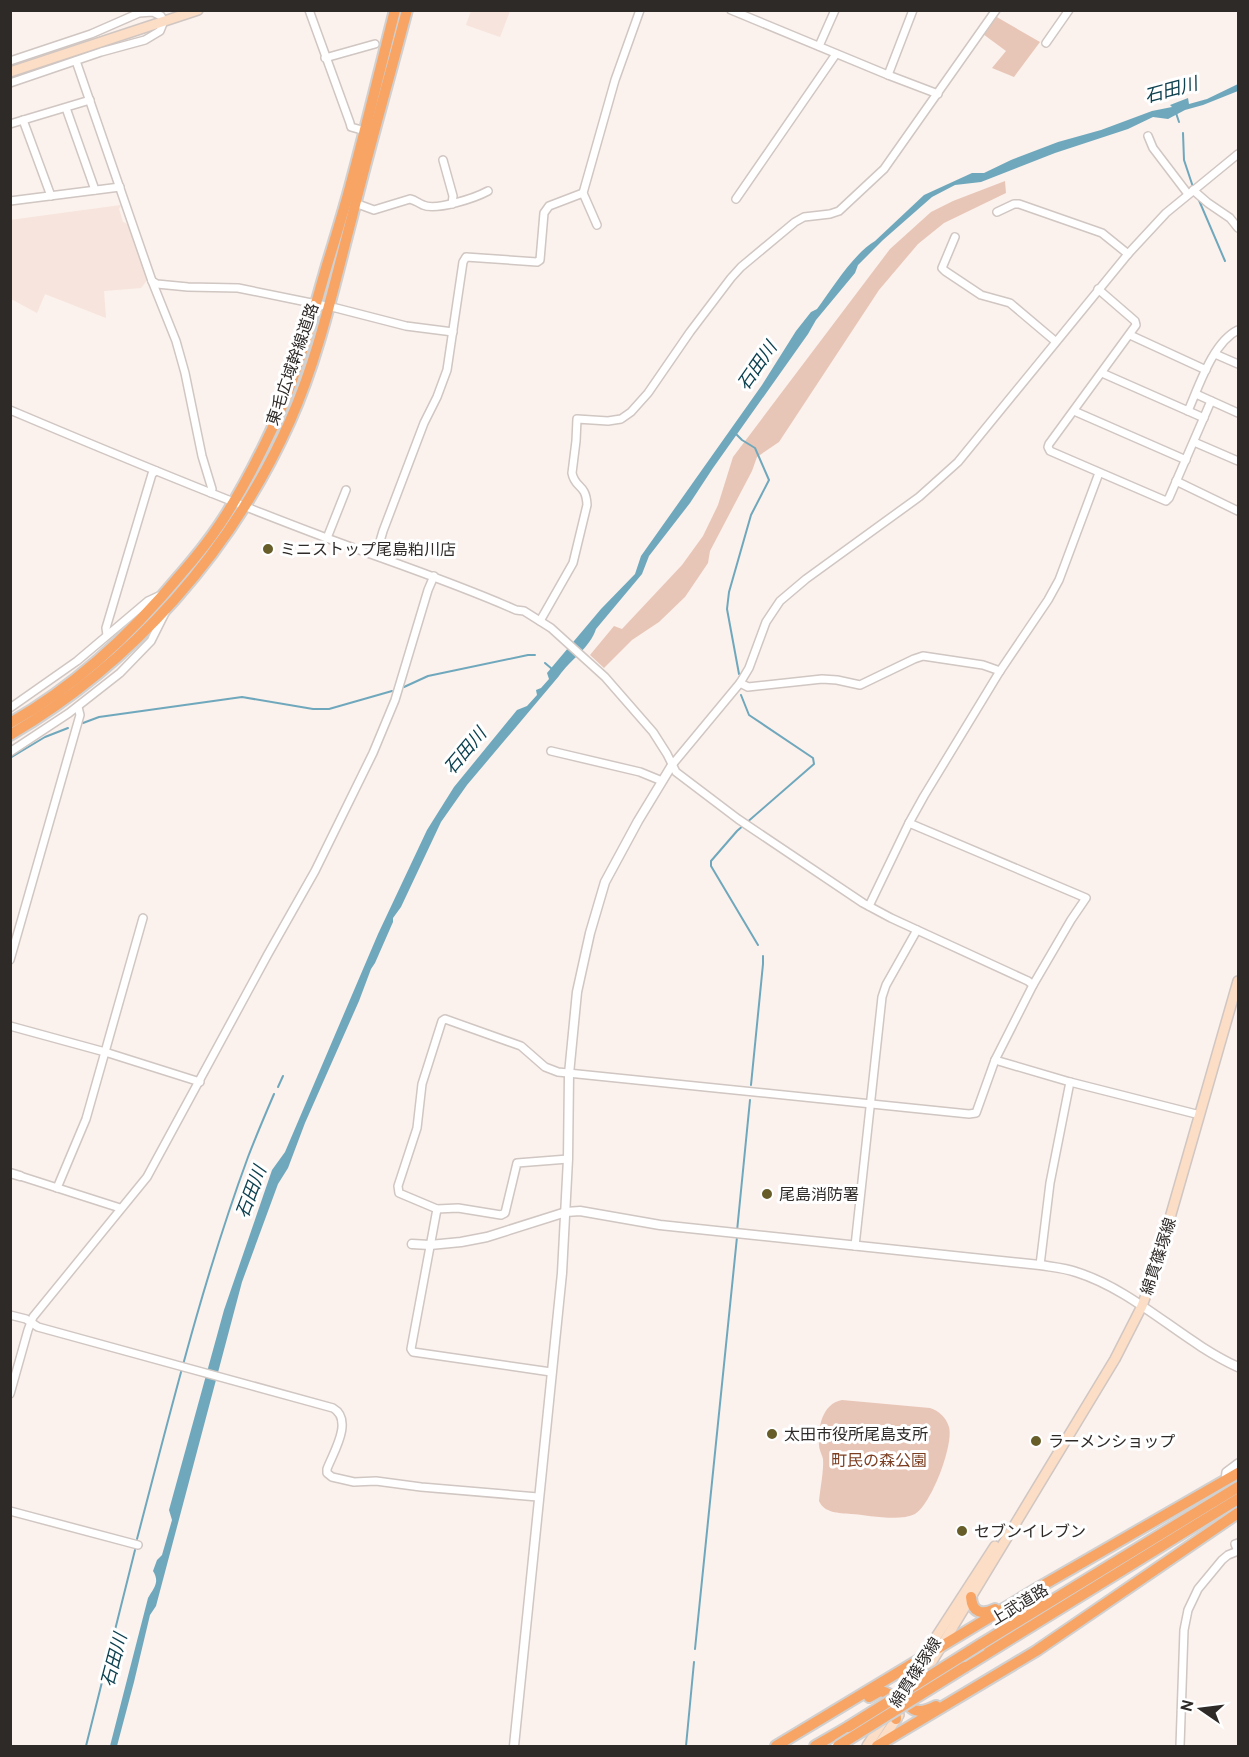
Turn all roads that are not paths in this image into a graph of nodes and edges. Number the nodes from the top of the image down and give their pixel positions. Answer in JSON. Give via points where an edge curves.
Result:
{"nodes":[{"id":1,"x":198,"y":10,"type":"edge"},
{"id":2,"x":309,"y":10,"type":"edge"},
{"id":3,"x":395,"y":10,"type":"edge"},
{"id":4,"x":407,"y":10,"type":"edge"},
{"id":5,"x":640,"y":10,"type":"edge"},
{"id":6,"x":731,"y":10,"type":"edge"},
{"id":7,"x":834,"y":10,"type":"edge"},
{"id":8,"x":913,"y":10,"type":"edge"},
{"id":9,"x":996,"y":10,"type":"edge"},
{"id":10,"x":1069,"y":10,"type":"edge"},
{"id":11,"x":127,"y":14,"type":"edge"},
{"id":12,"x":164,"y":21,"type":"junction"},
{"id":13,"x":1046,"y":43,"type":"dead end"},
{"id":14,"x":375,"y":44,"type":"dead end"},
{"id":15,"x":819,"y":46,"type":"junction"},
{"id":16,"x":836,"y":54,"type":"junction"},
{"id":17,"x":325,"y":58,"type":"junction"},
{"id":18,"x":10,"y":61,"type":"edge"},
{"id":19,"x":76,"y":61,"type":"junction"},
{"id":20,"x":10,"y":72,"type":"edge"},
{"id":21,"x":888,"y":75,"type":"junction"},
{"id":22,"x":10,"y":83,"type":"edge"},
{"id":23,"x":938,"y":94,"type":"junction"},
{"id":24,"x":90,"y":100,"type":"junction"},
{"id":25,"x":66,"y":108,"type":"junction"},
{"id":26,"x":23,"y":120,"type":"junction"},
{"id":27,"x":10,"y":124,"type":"edge"},
{"id":28,"x":365,"y":131,"type":"junction"},
{"id":29,"x":1148,"y":136,"type":"dead end"},
{"id":30,"x":1239,"y":154,"type":"edge"},
{"id":31,"x":443,"y":160,"type":"dead end"},
{"id":32,"x":120,"y":187,"type":"junction"},
{"id":33,"x":95,"y":190,"type":"junction"},
{"id":34,"x":488,"y":191,"type":"dead end"},
{"id":35,"x":1191,"y":192,"type":"junction"},
{"id":36,"x":583,"y":193,"type":"junction"},
{"id":37,"x":51,"y":196,"type":"junction"},
{"id":38,"x":736,"y":199,"type":"dead end"},
{"id":39,"x":10,"y":201,"type":"edge"},
{"id":40,"x":355,"y":203,"type":"junction"},
{"id":41,"x":452,"y":204,"type":"junction"},
{"id":42,"x":997,"y":212,"type":"dead end"},
{"id":43,"x":597,"y":225,"type":"dead end"},
{"id":44,"x":1239,"y":228,"type":"edge"},
{"id":45,"x":956,"y":237,"type":"dead end"},
{"id":46,"x":342,"y":253,"type":"junction"},
{"id":47,"x":1128,"y":255,"type":"junction"},
{"id":48,"x":152,"y":281,"type":"junction"},
{"id":49,"x":1098,"y":289,"type":"junction"},
{"id":50,"x":316,"y":304,"type":"junction"},
{"id":51,"x":329,"y":306,"type":"junction"},
{"id":52,"x":1239,"y":330,"type":"edge"},
{"id":53,"x":453,"y":332,"type":"junction"},
{"id":54,"x":1130,"y":335,"type":"junction"},
{"id":55,"x":1055,"y":342,"type":"junction"},
{"id":56,"x":1215,"y":354,"type":"junction"},
{"id":57,"x":1239,"y":364,"type":"edge"},
{"id":58,"x":1206,"y":370,"type":"junction"},
{"id":59,"x":1102,"y":373,"type":"junction"},
{"id":60,"x":1196,"y":394,"type":"junction"},
{"id":61,"x":1211,"y":401,"type":"junction"},
{"id":62,"x":10,"y":410,"type":"edge"},
{"id":63,"x":1074,"y":411,"type":"junction"},
{"id":64,"x":1188,"y":411,"type":"junction"},
{"id":65,"x":1239,"y":413,"type":"edge"},
{"id":66,"x":1204,"y":418,"type":"junction"},
{"id":67,"x":1194,"y":442,"type":"junction"},
{"id":68,"x":1186,"y":460,"type":"junction"},
{"id":69,"x":1239,"y":461,"type":"edge"},
{"id":70,"x":156,"y":471,"type":"junction"},
{"id":71,"x":1099,"y":473,"type":"junction"},
{"id":72,"x":1176,"y":482,"type":"junction"},
{"id":73,"x":346,"y":490,"type":"dead end"},
{"id":74,"x":211,"y":493,"type":"junction"},
{"id":75,"x":239,"y":504,"type":"junction"},
{"id":76,"x":1239,"y":511,"type":"edge"},
{"id":77,"x":327,"y":538,"type":"junction"},
{"id":78,"x":376,"y":555,"type":"junction"},
{"id":79,"x":434,"y":576,"type":"junction"},
{"id":80,"x":165,"y":593,"type":"junction"},
{"id":81,"x":169,"y":606,"type":"junction"},
{"id":82,"x":540,"y":621,"type":"junction"},
{"id":83,"x":107,"y":635,"type":"junction"},
{"id":84,"x":1000,"y":671,"type":"junction"},
{"id":85,"x":740,"y":683,"type":"junction"},
{"id":86,"x":78,"y":706,"type":"junction"},
{"id":87,"x":10,"y":708,"type":"edge"},
{"id":88,"x":10,"y":723,"type":"edge"},
{"id":89,"x":10,"y":735,"type":"edge"},
{"id":90,"x":551,"y":751,"type":"dead end"},
{"id":91,"x":10,"y":752,"type":"edge"},
{"id":92,"x":672,"y":765,"type":"junction"},
{"id":93,"x":662,"y":781,"type":"junction"},
{"id":94,"x":909,"y":823,"type":"junction"},
{"id":95,"x":869,"y":906,"type":"junction"},
{"id":96,"x":143,"y":918,"type":"dead end"},
{"id":97,"x":917,"y":930,"type":"junction"},
{"id":98,"x":10,"y":960,"type":"edge"},
{"id":99,"x":1239,"y":981,"type":"edge"},
{"id":100,"x":1033,"y":985,"type":"junction"},
{"id":101,"x":10,"y":1026,"type":"edge"},
{"id":102,"x":105,"y":1052,"type":"junction"},
{"id":103,"x":995,"y":1060,"type":"junction"},
{"id":104,"x":569,"y":1074,"type":"junction"},
{"id":105,"x":200,"y":1082,"type":"junction"},
{"id":106,"x":1070,"y":1082,"type":"junction"},
{"id":107,"x":869,"y":1104,"type":"junction"},
{"id":108,"x":1200,"y":1114,"type":"junction"},
{"id":109,"x":568,"y":1159,"type":"junction"},
{"id":110,"x":10,"y":1173,"type":"edge"},
{"id":111,"x":20,"y":1176,"type":"joint"},
{"id":112,"x":57,"y":1188,"type":"junction"},
{"id":113,"x":120,"y":1208,"type":"junction"},
{"id":114,"x":437,"y":1209,"type":"junction"},
{"id":115,"x":566,"y":1212,"type":"junction"},
{"id":116,"x":412,"y":1244,"type":"dead end"},
{"id":117,"x":430,"y":1245,"type":"junction"},
{"id":118,"x":855,"y":1246,"type":"junction"},
{"id":119,"x":1040,"y":1265,"type":"junction"},
{"id":120,"x":1142,"y":1306,"type":"junction"},
{"id":121,"x":10,"y":1315,"type":"edge"},
{"id":122,"x":30,"y":1323,"type":"junction"},
{"id":123,"x":1239,"y":1367,"type":"edge"},
{"id":124,"x":551,"y":1372,"type":"junction"},
{"id":125,"x":10,"y":1394,"type":"edge"},
{"id":126,"x":1239,"y":1463,"type":"edge"},
{"id":127,"x":1239,"y":1473,"type":"edge"},
{"id":128,"x":1225,"y":1480,"type":"junction"},
{"id":129,"x":1239,"y":1487,"type":"edge"},
{"id":130,"x":538,"y":1497,"type":"junction"},
{"id":131,"x":1239,"y":1499,"type":"edge"},
{"id":132,"x":1023,"y":1508,"type":"junction"},
{"id":133,"x":10,"y":1511,"type":"edge"},
{"id":134,"x":1239,"y":1513,"type":"edge"},
{"id":135,"x":1239,"y":1543,"type":"edge"},
{"id":136,"x":138,"y":1545,"type":"dead end"},
{"id":137,"x":1038,"y":1588,"type":"junction"},
{"id":138,"x":971,"y":1597,"type":"junction"},
{"id":139,"x":941,"y":1647,"type":"junction"},
{"id":140,"x":923,"y":1658,"type":"junction"},
{"id":141,"x":982,"y":1683,"type":"junction"},
{"id":142,"x":906,"y":1684,"type":"junction"},
{"id":143,"x":895,"y":1701,"type":"junction"},
{"id":144,"x":907,"y":1702,"type":"junction"},
{"id":145,"x":841,"y":1708,"type":"junction"},
{"id":146,"x":896,"y":1719,"type":"junction"},
{"id":147,"x":514,"y":1746,"type":"edge"},
{"id":148,"x":776,"y":1746,"type":"edge"},
{"id":149,"x":815,"y":1746,"type":"edge"},
{"id":150,"x":838,"y":1746,"type":"edge"},
{"id":151,"x":867,"y":1746,"type":"edge"},
{"id":152,"x":878,"y":1746,"type":"edge"},
{"id":153,"x":1180,"y":1746,"type":"edge"}],
"edges":[{"from":1,"to":12,"type":"main road"},
{"from":2,"to":17,"type":"street"},
{"from":3,"to":28,"type":"highway","name":"東毛広域幹線道路"},
{"from":4,"to":40,"type":"highway","name":"東毛広域幹線道路"},
{"from":5,"to":36,"type":"street","via":[[612,89]]},
{"from":6,"to":15,"type":"street"},
{"from":7,"to":15,"type":"street"},
{"from":8,"to":21,"type":"street"},
{"from":9,"to":23,"type":"street"},
{"from":10,"to":13,"type":"street"},
{"from":11,"to":12,"type":"street","via":[[153,12]]},
{"from":11,"to":18,"type":"street","via":[[91,34]]},
{"from":12,"to":19,"type":"street","via":[[155,35]]},
{"from":12,"to":20,"type":"main road"},
{"from":14,"to":17,"type":"street"},
{"from":15,"to":16,"type":"street"},
{"from":16,"to":21,"type":"street"},
{"from":16,"to":38,"type":"street"},
{"from":17,"to":28,"type":"street","via":[[351,127]]},
{"from":19,"to":22,"type":"street"},
{"from":19,"to":24,"type":"street"},
{"from":21,"to":23,"type":"street"},
{"from":23,"to":82,"type":"street","via":[[885,169],[854,198],[839,211],[795,222],[741,267],[631,412],[608,421],[577,419],[572,473],[584,490],[587,505],[573,563]]},
{"from":24,"to":25,"type":"street"},
{"from":24,"to":32,"type":"street"},
{"from":25,"to":26,"type":"street"},
{"from":25,"to":33,"type":"street"},
{"from":26,"to":27,"type":"street"},
{"from":26,"to":37,"type":"street"},
{"from":28,"to":50,"type":"highway","name":"東毛広域幹線道路"},
{"from":29,"to":35,"type":"street","via":[[1153,148]]},
{"from":30,"to":35,"type":"street"},
{"from":31,"to":41,"type":"street"},
{"from":32,"to":33,"type":"street"},
{"from":32,"to":48,"type":"street"},
{"from":33,"to":37,"type":"street"},
{"from":34,"to":41,"type":"street"},
{"from":35,"to":44,"type":"street"},
{"from":35,"to":47,"type":"street"},
{"from":36,"to":43,"type":"street"},
{"from":36,"to":53,"type":"street","via":[[546,209],[537,262],[466,257]]},
{"from":37,"to":39,"type":"street"},
{"from":40,"to":41,"type":"street","via":[[374,210],[410,198],[426,206]]},
{"from":40,"to":46,"type":"highway","name":"東毛広域幹線道路"},
{"from":42,"to":47,"type":"street","via":[[1019,204],[1097,231]]},
{"from":45,"to":55,"type":"street","via":[[942,268],[981,294],[1010,303]]},
{"from":46,"to":50,"type":"highway","via":[[331,272],[324,298]]},
{"from":46,"to":51,"type":"highway","name":"東毛広域幹線道路"},
{"from":47,"to":49,"type":"street"},
{"from":48,"to":50,"type":"street","via":[[188,287],[238,288]]},
{"from":48,"to":74,"type":"street","via":[[185,373]]},
{"from":49,"to":54,"type":"street","via":[[1135,321]]},
{"from":49,"to":55,"type":"street"},
{"from":50,"to":51,"type":"street"},
{"from":50,"to":75,"type":"highway","name":"東毛広域幹線道路","via":[[282,405]]},
{"from":51,"to":53,"type":"street","via":[[406,326]]},
{"from":51,"to":75,"type":"highway","name":"東毛広域幹線道路","via":[[290,420],[270,462]]},
{"from":52,"to":56,"type":"street","via":[[1230,334]]},
{"from":53,"to":78,"type":"street","via":[[438,397],[424,423]]},
{"from":54,"to":58,"type":"street"},
{"from":54,"to":59,"type":"street"},
{"from":55,"to":85,"type":"street","via":[[944,476],[780,601],[766,622]]},
{"from":56,"to":57,"type":"street"},
{"from":56,"to":58,"type":"street"},
{"from":58,"to":60,"type":"street"},
{"from":59,"to":63,"type":"street"},
{"from":59,"to":64,"type":"street"},
{"from":60,"to":61,"type":"street"},
{"from":60,"to":64,"type":"street"},
{"from":61,"to":65,"type":"street"},
{"from":61,"to":66,"type":"street"},
{"from":62,"to":70,"type":"street"},
{"from":63,"to":68,"type":"street"},
{"from":63,"to":71,"type":"street","via":[[1049,449]]},
{"from":64,"to":66,"type":"street"},
{"from":66,"to":67,"type":"street"},
{"from":67,"to":68,"type":"street"},
{"from":67,"to":69,"type":"street"},
{"from":68,"to":72,"type":"street"},
{"from":70,"to":74,"type":"street"},
{"from":70,"to":83,"type":"street"},
{"from":71,"to":72,"type":"street","via":[[1163,501],[1169,498]]},
{"from":71,"to":84,"type":"street","via":[[1059,580]]},
{"from":72,"to":76,"type":"street"},
{"from":73,"to":77,"type":"street"},
{"from":74,"to":75,"type":"street"},
{"from":75,"to":77,"type":"street"},
{"from":75,"to":80,"type":"highway","name":"東毛広域幹線道路"},
{"from":75,"to":81,"type":"highway","name":"東毛広域幹線道路","via":[[212,554]]},
{"from":77,"to":78,"type":"street"},
{"from":78,"to":79,"type":"street"},
{"from":79,"to":82,"type":"street"},
{"from":79,"to":105,"type":"street","via":[[395,700],[373,753],[315,872]]},
{"from":80,"to":83,"type":"street","via":[[148,601]]},
{"from":80,"to":88,"type":"highway","name":"東毛広域幹線道路","via":[[101,657]]},
{"from":81,"to":86,"type":"street","via":[[146,646],[120,673]]},
{"from":81,"to":89,"type":"highway","name":"東毛広域幹線道路","via":[[76,691]]},
{"from":82,"to":92,"type":"street","via":[[605,676],[653,732]]},
{"from":83,"to":87,"type":"street"},
{"from":84,"to":85,"type":"street","via":[[983,664],[923,656],[860,685],[830,679],[748,687]]},
{"from":84,"to":94,"type":"street"},
{"from":85,"to":92,"type":"street"},
{"from":86,"to":91,"type":"street"},
{"from":86,"to":98,"type":"street","via":[[80,715]]},
{"from":90,"to":93,"type":"street"},
{"from":92,"to":93,"type":"street"},
{"from":92,"to":95,"type":"street","via":[[745,824]]},
{"from":93,"to":104,"type":"street","via":[[615,861],[599,898],[577,992]]},
{"from":94,"to":95,"type":"street"},
{"from":94,"to":100,"type":"street","via":[[1086,898]]},
{"from":95,"to":97,"type":"street"},
{"from":96,"to":102,"type":"street"},
{"from":97,"to":100,"type":"street"},
{"from":97,"to":107,"type":"street","via":[[882,997]]},
{"from":99,"to":108,"type":"main road","name":"綿貫篠塚線"},
{"from":100,"to":103,"type":"street"},
{"from":101,"to":102,"type":"street"},
{"from":102,"to":105,"type":"street"},
{"from":102,"to":112,"type":"street","via":[[86,1119]]},
{"from":103,"to":106,"type":"street"},
{"from":103,"to":107,"type":"street","via":[[975,1114]]},
{"from":104,"to":107,"type":"street"},
{"from":104,"to":109,"type":"street"},
{"from":104,"to":114,"type":"street","via":[[545,1067],[515,1044],[442,1021],[422,1084],[417,1128],[398,1186],[399,1193]]},
{"from":105,"to":113,"type":"street","via":[[147,1177]]},
{"from":106,"to":108,"type":"street"},
{"from":106,"to":119,"type":"street","via":[[1050,1183]]},
{"from":107,"to":118,"type":"street"},
{"from":108,"to":120,"type":"main road","name":"綿貫篠塚線"},
{"from":109,"to":114,"type":"street","via":[[519,1161],[505,1213],[501,1215]]},
{"from":109,"to":115,"type":"street"},
{"from":110,"to":111,"type":"street"},
{"from":111,"to":112,"type":"street"},
{"from":112,"to":113,"type":"street"},
{"from":113,"to":122,"type":"street"},
{"from":114,"to":117,"type":"street"},
{"from":115,"to":117,"type":"street","via":[[487,1237]]},
{"from":115,"to":118,"type":"street","via":[[589,1211],[660,1225]]},
{"from":115,"to":124,"type":"street"},
{"from":116,"to":117,"type":"street"},
{"from":117,"to":124,"type":"street","via":[[412,1352]]},
{"from":118,"to":119,"type":"street"},
{"from":119,"to":120,"type":"street","via":[[1088,1276]]},
{"from":120,"to":123,"type":"street","via":[[1193,1342]]},
{"from":120,"to":132,"type":"main road","name":"綿貫篠塚線","via":[[1115,1359]]},
{"from":121,"to":122,"type":"street"},
{"from":122,"to":125,"type":"street"},
{"from":122,"to":130,"type":"street","via":[[337,1411],[343,1423],[327,1469],[332,1476],[354,1482]]},
{"from":124,"to":130,"type":"street"},
{"from":126,"to":128,"type":"street","via":[[1226,1472]]},
{"from":127,"to":128,"type":"highway"},
{"from":128,"to":137,"type":"highway"},
{"from":129,"to":149,"type":"highway","name":"上武道路","bridge":true},
{"from":130,"to":147,"type":"street"},
{"from":131,"to":150,"type":"highway","name":"上武道路","bridge":true},
{"from":132,"to":138,"type":"main road","name":"綿貫篠塚線"},
{"from":132,"to":140,"type":"main road","name":"綿貫篠塚線"},
{"from":133,"to":136,"type":"street"},
{"from":134,"to":141,"type":"highway","via":[[1077,1624]]},
{"from":135,"to":153,"type":"street","via":[[1235,1544],[1238,1551],[1221,1560],[1198,1589],[1188,1610]]},
{"from":137,"to":138,"type":"highway","via":[[984,1613],[975,1609]]},
{"from":137,"to":139,"type":"highway"},
{"from":138,"to":139,"type":"main road","name":"綿貫篠塚線"},
{"from":139,"to":140,"type":"highway"},
{"from":139,"to":144,"type":"main road","name":"綿貫篠塚線"},
{"from":140,"to":142,"type":"main road","name":"綿貫篠塚線"},
{"from":140,"to":145,"type":"highway"},
{"from":141,"to":144,"type":"highway","via":[[925,1710],[914,1709]]},
{"from":141,"to":152,"type":"highway"},
{"from":142,"to":143,"type":"main road","name":"綿貫篠塚線"},
{"from":142,"to":144,"type":"highway"},
{"from":143,"to":145,"type":"highway","via":[[880,1691]]},
{"from":143,"to":146,"type":"highway"},
{"from":143,"to":151,"type":"main road","name":"綿貫篠塚線"},
{"from":144,"to":146,"type":"main road","name":"綿貫篠塚線"},
{"from":145,"to":148,"type":"highway"},
{"from":146,"to":152,"type":"main road","name":"綿貫篠塚線"}]}
